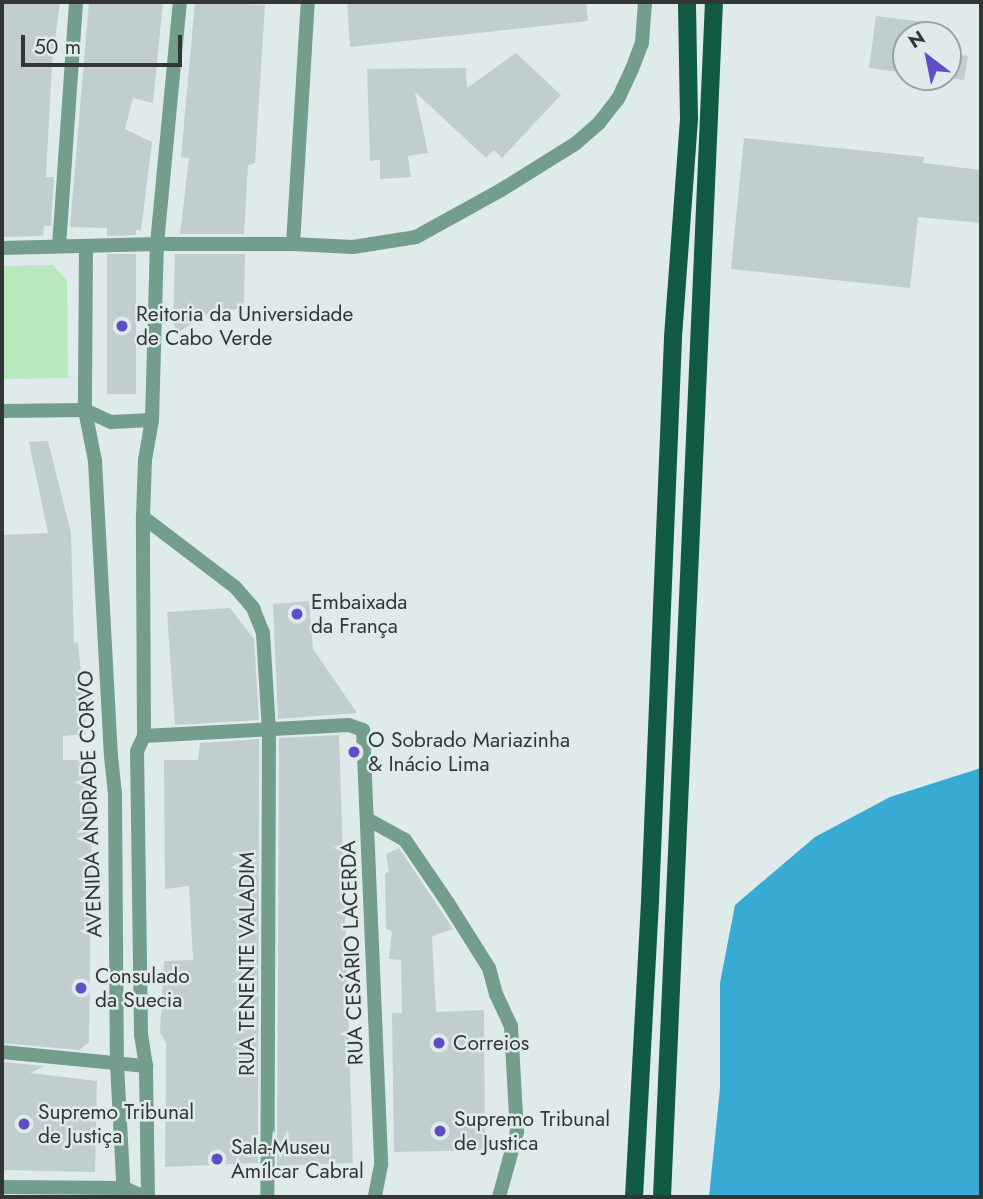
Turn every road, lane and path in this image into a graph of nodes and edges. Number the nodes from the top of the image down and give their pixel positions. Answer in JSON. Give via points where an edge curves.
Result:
{"nodes":[{"id":1,"x":76,"y":2,"type":"edge"},
{"id":2,"x":180,"y":2,"type":"edge"},
{"id":3,"x":308,"y":2,"type":"edge"},
{"id":4,"x":645,"y":2,"type":"edge"},
{"id":5,"x":687,"y":2,"type":"edge"},
{"id":6,"x":714,"y":2,"type":"edge"},
{"id":7,"x":157,"y":244,"type":"junction"},
{"id":8,"x":293,"y":244,"type":"junction"},
{"id":9,"x":59,"y":246,"type":"junction"},
{"id":10,"x":86,"y":247,"type":"junction"},
{"id":11,"x":2,"y":248,"type":"edge"},
{"id":12,"x":85,"y":410,"type":"junction"},
{"id":13,"x":2,"y":411,"type":"edge"},
{"id":14,"x":152,"y":421,"type":"junction"},
{"id":15,"x":143,"y":517,"type":"junction"},
{"id":16,"x":269,"y":730,"type":"junction"},
{"id":17,"x":144,"y":736,"type":"junction"},
{"id":18,"x":369,"y":820,"type":"junction"},
{"id":19,"x":2,"y":1052,"type":"edge"},
{"id":20,"x":117,"y":1064,"type":"junction"},
{"id":21,"x":146,"y":1066,"type":"junction"},
{"id":22,"x":2,"y":1186,"type":"edge"},
{"id":23,"x":124,"y":1193,"type":"edge"},
{"id":24,"x":146,"y":1197,"type":"edge"},
{"id":25,"x":267,"y":1197,"type":"edge"},
{"id":26,"x":375,"y":1197,"type":"edge"},
{"id":27,"x":499,"y":1197,"type":"edge"},
{"id":28,"x":634,"y":1197,"type":"edge"},
{"id":29,"x":662,"y":1197,"type":"edge"}],
"edges":[{"from":1,"to":9,"type":"street"},
{"from":2,"to":7,"type":"street"},
{"from":3,"to":8,"type":"street"},
{"from":4,"to":8,"type":"street","via":[[642,43],[618,99],[575,144],[416,237],[353,247]]},
{"from":5,"to":28,"type":"main road","via":[[689,119],[670,405]]},
{"from":6,"to":29,"type":"main road"},
{"from":7,"to":8,"type":"street"},
{"from":7,"to":10,"type":"street"},
{"from":7,"to":14,"type":"street"},
{"from":9,"to":10,"type":"street"},
{"from":9,"to":11,"type":"street"},
{"from":10,"to":12,"type":"street","name":"AVENIDA ANDRADE CORVO"},
{"from":12,"to":13,"type":"street"},
{"from":12,"to":14,"type":"street","via":[[111,422]]},
{"from":12,"to":20,"type":"street","name":"AVENIDA ANDRADE CORVO","via":[[94,461],[116,793]]},
{"from":14,"to":15,"type":"street"},
{"from":15,"to":16,"type":"street","name":"RUA TENENTE VALADIM","via":[[235,587],[253,608],[263,634]]},
{"from":15,"to":17,"type":"street"},
{"from":16,"to":17,"type":"street"},
{"from":16,"to":18,"type":"street","name":"RUA CESÁRIO LACERDA","via":[[341,725],[363,730]]},
{"from":16,"to":25,"type":"street","name":"RUA TENENTE VALADIM"},
{"from":17,"to":21,"type":"street","via":[[137,751],[141,1034]]},
{"from":18,"to":26,"type":"street","name":"RUA CESÁRIO LACERDA","via":[[381,1165]]},
{"from":18,"to":27,"type":"street","via":[[405,840],[449,903],[489,968],[511,1026],[517,1132]]},
{"from":19,"to":20,"type":"street"},
{"from":20,"to":21,"type":"street"},
{"from":20,"to":23,"type":"street","name":"AVENIDA ANDRADE CORVO"},
{"from":21,"to":24,"type":"street"},
{"from":22,"to":23,"type":"street"},
{"from":23,"to":24,"type":"street"}]}
